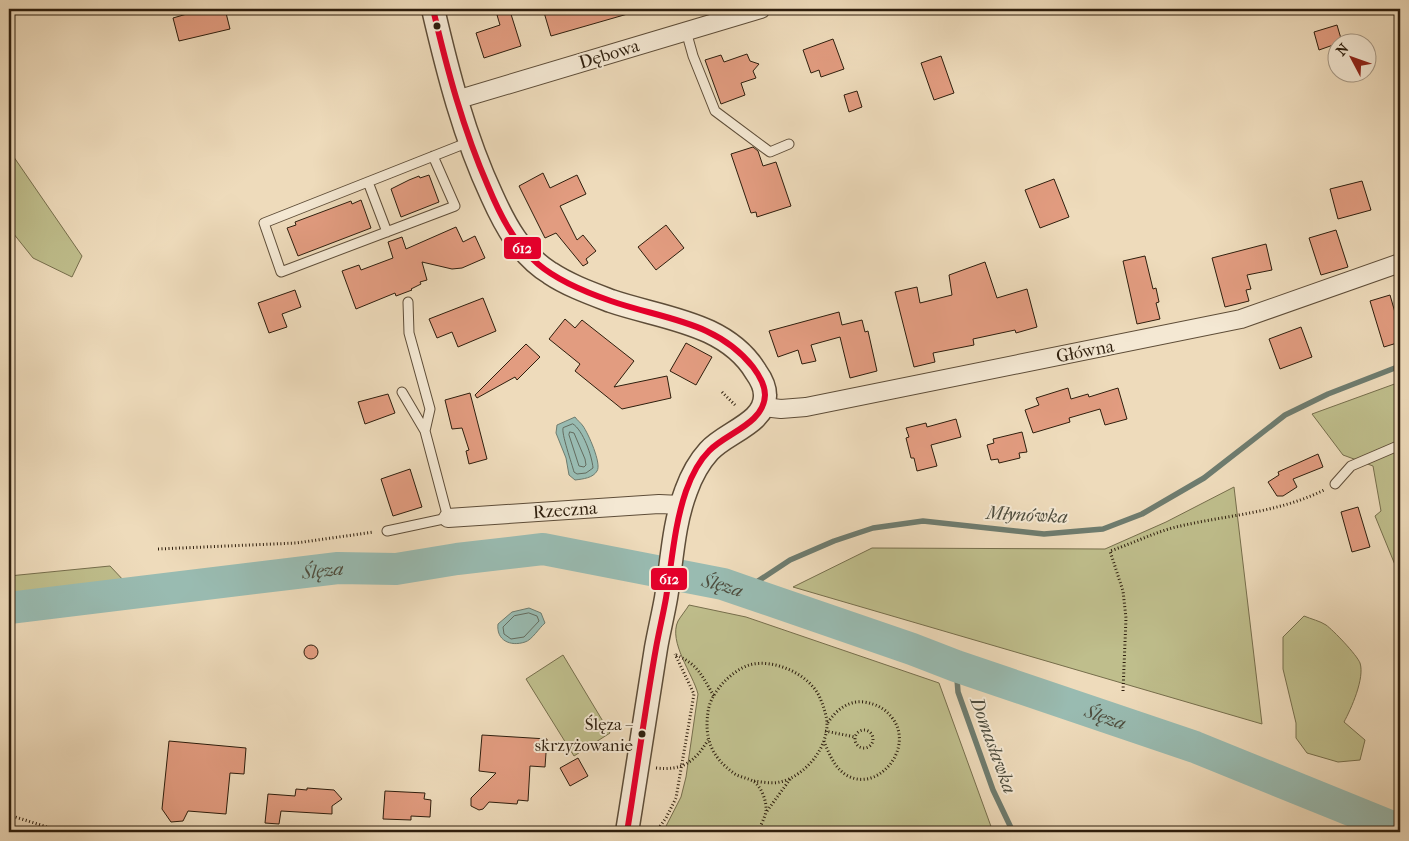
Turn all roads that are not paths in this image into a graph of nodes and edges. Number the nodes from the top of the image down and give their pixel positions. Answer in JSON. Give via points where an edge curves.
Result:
{"nodes":[{"id":1,"x":433,"y":9,"type":"edge"},
{"id":2,"x":762,"y":9,"type":"edge"},
{"id":3,"x":686,"y":31,"type":"junction"},
{"id":4,"x":456,"y":100,"type":"junction"},
{"id":5,"x":469,"y":142,"type":"junction"},
{"id":6,"x":789,"y":144,"type":"dead end"},
{"id":7,"x":433,"y":156,"type":"junction"},
{"id":8,"x":368,"y":182,"type":"junction"},
{"id":9,"x":387,"y":232,"type":"junction"},
{"id":10,"x":1400,"y":263,"type":"edge"},
{"id":11,"x":408,"y":302,"type":"dead end"},
{"id":12,"x":402,"y":392,"type":"dead end"},
{"id":13,"x":763,"y":407,"type":"junction"},
{"id":14,"x":426,"y":431,"type":"junction"},
{"id":15,"x":1400,"y":445,"type":"edge"},
{"id":16,"x":1335,"y":484,"type":"road end"},
{"id":17,"x":681,"y":505,"type":"junction"},
{"id":18,"x":448,"y":518,"type":"junction"},
{"id":19,"x":387,"y":531,"type":"road end"},
{"id":20,"x":627,"y":832,"type":"edge"}],
"edges":[{"from":1,"to":4,"type":"street"},
{"from":2,"to":3,"type":"street","name":"Dębowa"},
{"from":3,"to":4,"type":"street","name":"Dębowa"},
{"from":3,"to":6,"type":"lane","via":[[692,56],[715,111],[770,152]]},
{"from":4,"to":5,"type":"street"},
{"from":5,"to":7,"type":"lane"},
{"from":5,"to":13,"type":"street","via":[[501,216],[521,248],[538,265],[579,289],[612,302],[712,333],[754,368],[764,386]]},
{"from":7,"to":8,"type":"lane"},
{"from":7,"to":9,"type":"lane","via":[[455,206]]},
{"from":8,"to":9,"type":"lane"},
{"from":8,"to":9,"type":"lane","via":[[264,223],[281,272]]},
{"from":10,"to":13,"type":"street","name":"Główna","via":[[1242,319],[806,407]]},
{"from":11,"to":14,"type":"lane","via":[[409,333],[430,408]]},
{"from":12,"to":14,"type":"lane"},
{"from":13,"to":17,"type":"street","via":[[754,419],[709,450],[693,475]]},
{"from":14,"to":18,"type":"lane"},
{"from":15,"to":16,"type":"lane","via":[[1351,466]]},
{"from":17,"to":18,"type":"street","name":"Rzeczna"},
{"from":17,"to":20,"type":"street","via":[[666,601],[668,651]]},
{"from":18,"to":19,"type":"lane"}]}
